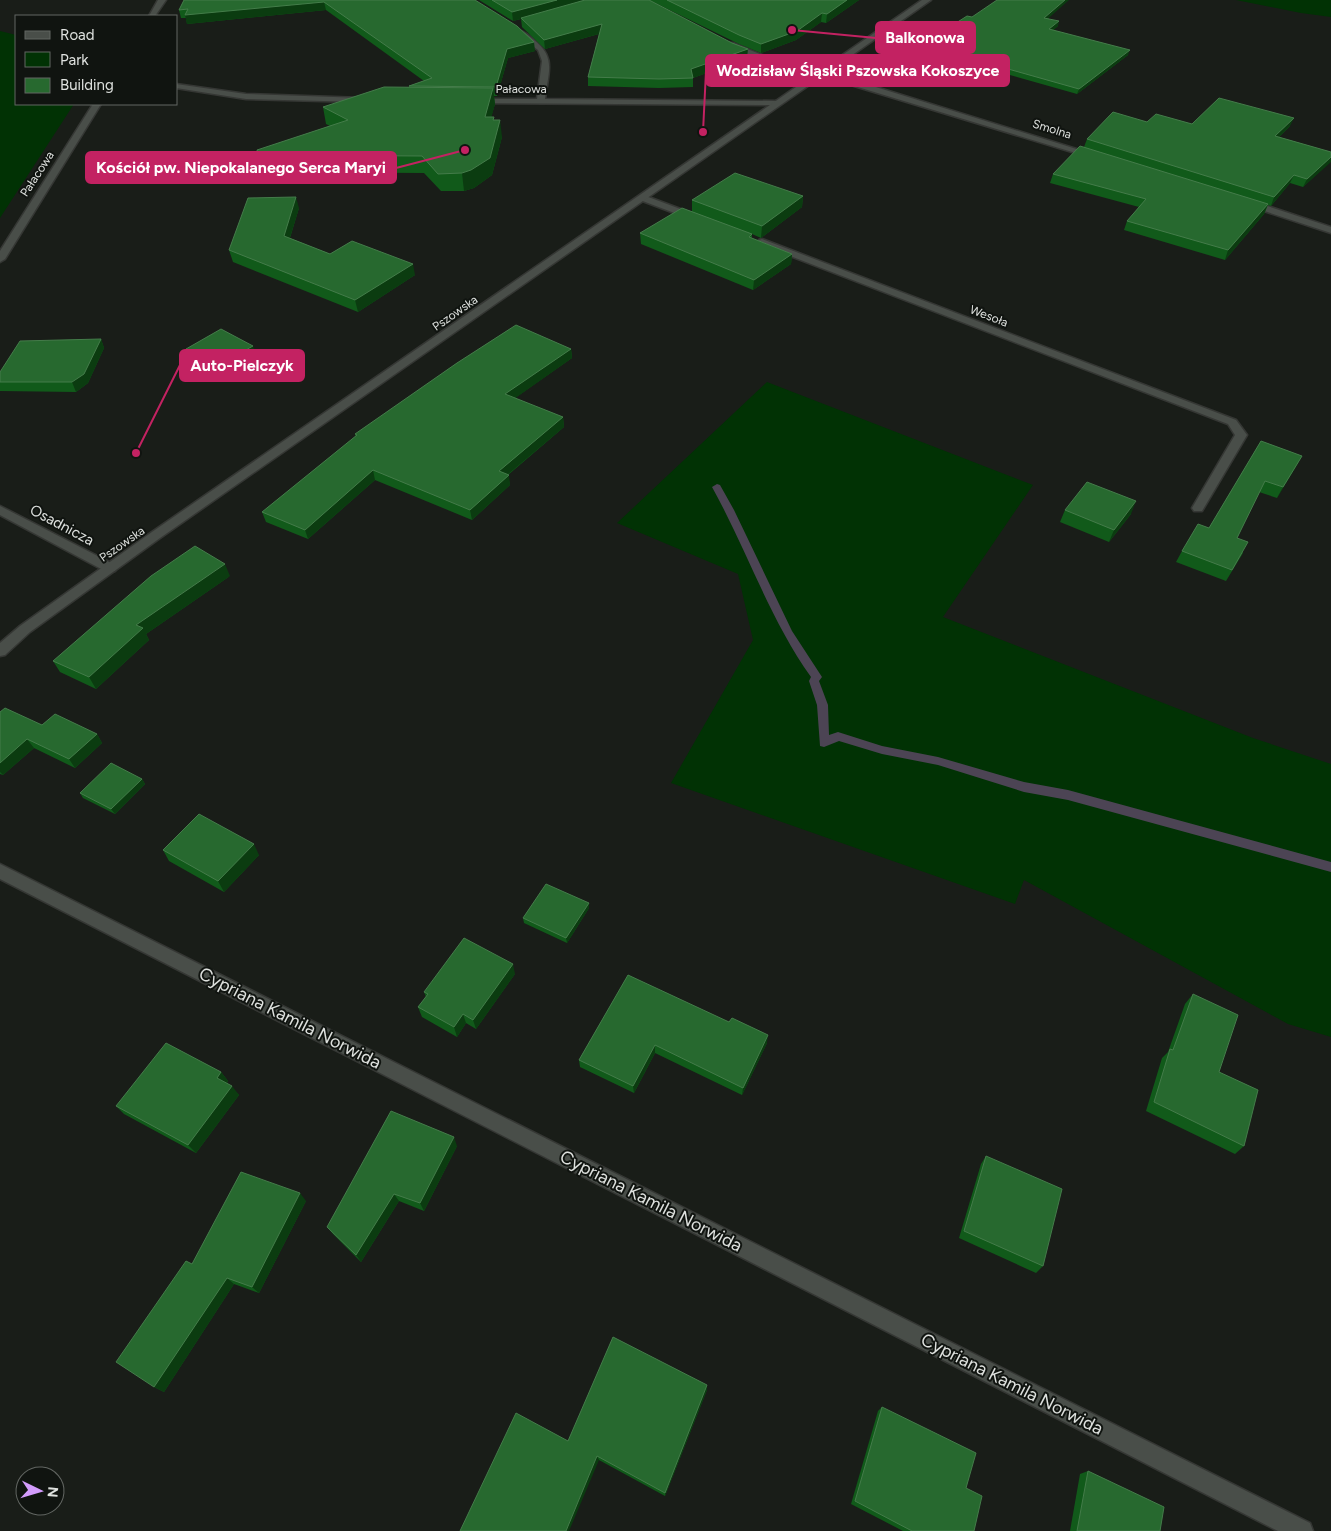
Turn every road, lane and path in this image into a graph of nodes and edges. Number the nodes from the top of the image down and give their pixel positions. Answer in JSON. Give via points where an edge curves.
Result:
{"nodes":[{"id":1,"x":162,"y":0,"type":"edge"},
{"id":2,"x":927,"y":0,"type":"edge"},
{"id":3,"x":153,"y":15,"type":"edge"},
{"id":4,"x":521,"y":23,"type":"edge"},
{"id":5,"x":719,"y":39,"type":"edge"},
{"id":6,"x":818,"y":76,"type":"junction"},
{"id":7,"x":178,"y":86,"type":"edge"},
{"id":8,"x":374,"y":100,"type":"edge"},
{"id":9,"x":469,"y":101,"type":"edge"},
{"id":10,"x":540,"y":101,"type":"junction"},
{"id":11,"x":777,"y":103,"type":"junction"},
{"id":12,"x":97,"y":105,"type":"edge"},
{"id":13,"x":1106,"y":159,"type":"edge"},
{"id":14,"x":643,"y":198,"type":"junction"},
{"id":15,"x":1237,"y":200,"type":"edge"},
{"id":16,"x":702,"y":220,"type":"edge"},
{"id":17,"x":1331,"y":230,"type":"edge"},
{"id":18,"x":755,"y":240,"type":"edge"},
{"id":19,"x":0,"y":259,"type":"edge"},
{"id":20,"x":1198,"y":508,"type":"dead end"},
{"id":21,"x":0,"y":510,"type":"edge"},
{"id":22,"x":110,"y":568,"type":"junction"},
{"id":23,"x":0,"y":651,"type":"edge"},
{"id":24,"x":0,"y":871,"type":"edge"},
{"id":25,"x":1302,"y":1531,"type":"edge"}],
"edges":[{"from":1,"to":3,"type":"street"},
{"from":2,"to":6,"type":"street","name":"Pszowska"},
{"from":4,"to":10,"type":"street","via":[[511,26],[540,49],[546,61]]},
{"from":5,"to":6,"type":"street","name":"Smolna"},
{"from":6,"to":11,"type":"street","name":"Pszowska"},
{"from":6,"to":13,"type":"street","name":"Smolna"},
{"from":7,"to":8,"type":"street","via":[[210,94],[264,98]]},
{"from":9,"to":10,"type":"street","name":"Pałacowa"},
{"from":10,"to":11,"type":"street","name":"Pałacowa"},
{"from":11,"to":14,"type":"street","name":"Pszowska"},
{"from":12,"to":19,"type":"street","name":"Pałacowa"},
{"from":14,"to":16,"type":"street"},
{"from":14,"to":22,"type":"street","name":"Pszowska"},
{"from":15,"to":17,"type":"street"},
{"from":18,"to":20,"type":"street","name":"Wesoła","via":[[1232,422],[1241,435]]},
{"from":21,"to":22,"type":"street","name":"Osadnicza"},
{"from":22,"to":23,"type":"street","name":"Pszowska","via":[[25,629]]},
{"from":24,"to":25,"type":"street","name":"Cypriana Kamila Norwida"}]}
